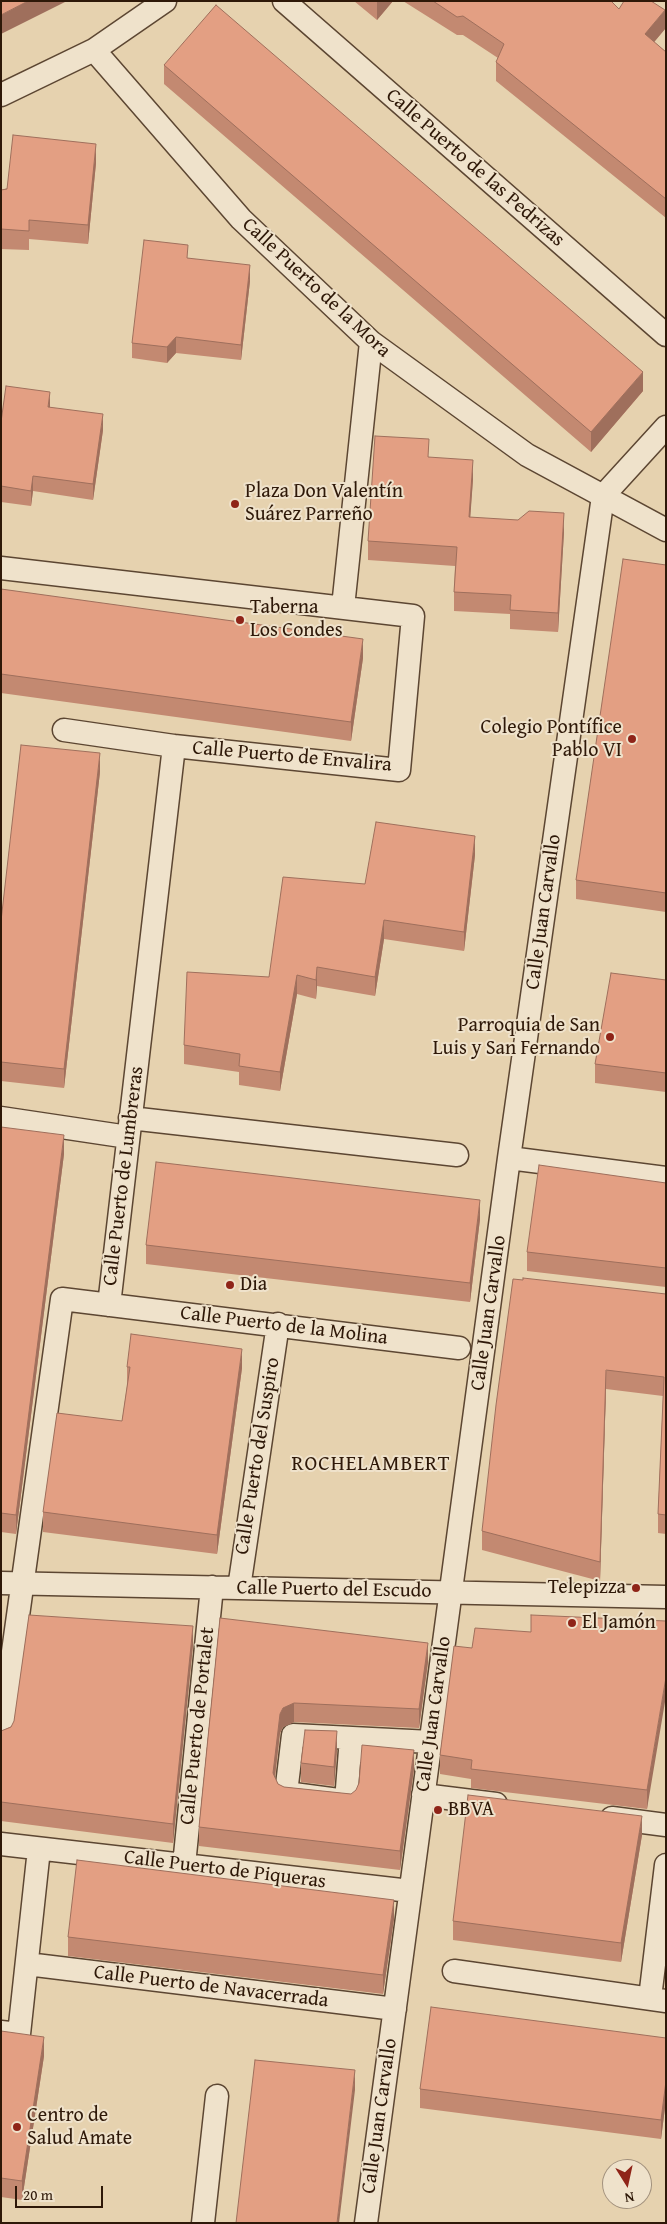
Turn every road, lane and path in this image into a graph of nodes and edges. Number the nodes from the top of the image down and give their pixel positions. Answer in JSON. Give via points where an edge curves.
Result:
{"nodes":[{"id":1,"x":165,"y":1,"type":"edge"},
{"id":2,"x":284,"y":1,"type":"edge"},
{"id":3,"x":94,"y":50,"type":"junction"},
{"id":4,"x":1,"y":95,"type":"edge"},
{"id":5,"x":666,"y":335,"type":"edge"},
{"id":6,"x":371,"y":342,"type":"junction"},
{"id":7,"x":666,"y":427,"type":"edge"},
{"id":8,"x":603,"y":496,"type":"junction"},
{"id":9,"x":666,"y":530,"type":"edge"},
{"id":10,"x":1,"y":568,"type":"edge"},
{"id":11,"x":343,"y":608,"type":"junction"},
{"id":12,"x":64,"y":730,"type":"dead end"},
{"id":13,"x":174,"y":746,"type":"junction"},
{"id":14,"x":1,"y":1118,"type":"edge"},
{"id":15,"x":129,"y":1128,"type":"junction"},
{"id":16,"x":457,"y":1155,"type":"dead end"},
{"id":17,"x":509,"y":1158,"type":"junction"},
{"id":18,"x":666,"y":1178,"type":"edge"},
{"id":19,"x":109,"y":1304,"type":"junction"},
{"id":20,"x":278,"y":1324,"type":"junction"},
{"id":21,"x":459,"y":1348,"type":"dead end"},
{"id":22,"x":11,"y":1583,"type":"edge"},
{"id":23,"x":212,"y":1587,"type":"junction"},
{"id":24,"x":238,"y":1588,"type":"junction"},
{"id":25,"x":451,"y":1592,"type":"junction"},
{"id":26,"x":666,"y":1597,"type":"edge"},
{"id":27,"x":1,"y":1738,"type":"edge"},
{"id":28,"x":430,"y":1750,"type":"junction"},
{"id":29,"x":423,"y":1795,"type":"junction"},
{"id":30,"x":520,"y":1807,"type":"edge"},
{"id":31,"x":588,"y":1815,"type":"edge"},
{"id":32,"x":666,"y":1825,"type":"edge"},
{"id":33,"x":1,"y":1844,"type":"edge"},
{"id":34,"x":39,"y":1848,"type":"junction"},
{"id":35,"x":184,"y":1865,"type":"junction"},
{"id":36,"x":666,"y":1865,"type":"edge"},
{"id":37,"x":410,"y":1891,"type":"junction"},
{"id":38,"x":27,"y":1964,"type":"junction"},
{"id":39,"x":454,"y":1971,"type":"dead end"},
{"id":40,"x":658,"y":1999,"type":"edge"},
{"id":41,"x":394,"y":2009,"type":"junction"},
{"id":42,"x":10,"y":2033,"type":"edge"},
{"id":43,"x":217,"y":2096,"type":"dead end"},
{"id":44,"x":203,"y":2223,"type":"edge"},
{"id":45,"x":366,"y":2223,"type":"edge"}],
"edges":[{"from":1,"to":3,"type":"street"},
{"from":2,"to":5,"type":"street","name":"Calle Puerto de las Pedrizas"},
{"from":3,"to":4,"type":"street"},
{"from":3,"to":6,"type":"street","name":"Calle Puerto de la Mora","via":[[241,219]]},
{"from":6,"to":8,"type":"street","name":"Calle Puerto de la Mora","via":[[527,455]]},
{"from":6,"to":11,"type":"street"},
{"from":7,"to":8,"type":"street"},
{"from":8,"to":9,"type":"street","name":"Calle Puerto de la Mora"},
{"from":8,"to":17,"type":"street","name":"Calle Juan Carvallo"},
{"from":10,"to":11,"type":"street"},
{"from":11,"to":13,"type":"street","name":"Calle Puerto de Envalira","via":[[413,616],[399,770]]},
{"from":12,"to":13,"type":"street","name":"Calle Puerto de Envalira"},
{"from":13,"to":15,"type":"street","name":"Calle Puerto de Lumbreras"},
{"from":14,"to":15,"type":"street"},
{"from":15,"to":16,"type":"street"},
{"from":15,"to":19,"type":"street","name":"Calle Puerto de Lumbreras"},
{"from":17,"to":18,"type":"street"},
{"from":17,"to":25,"type":"street","name":"Calle Juan Carvallo","via":[[502,1281]]},
{"from":19,"to":20,"type":"street","name":"Calle Puerto de la Molina"},
{"from":19,"to":22,"type":"street","name":"Calle Puerto de Lumbreras","via":[[62,1299]]},
{"from":20,"to":21,"type":"street","name":"Calle Puerto de la Molina"},
{"from":20,"to":24,"type":"street","name":"Calle Puerto del Suspiro"},
{"from":22,"to":23,"type":"street","name":"Calle Puerto del Escudo"},
{"from":22,"to":27,"type":"street"},
{"from":23,"to":24,"type":"street","name":"Calle Puerto del Escudo"},
{"from":23,"to":35,"type":"street","name":"Calle Puerto de Portalet"},
{"from":24,"to":25,"type":"street","name":"Calle Puerto del Escudo"},
{"from":25,"to":26,"type":"street","name":"Calle Puerto del Escudo"},
{"from":25,"to":28,"type":"street","name":"Calle Juan Carvallo"},
{"from":28,"to":28,"type":"street","via":[[293,1735],[286,1793],[346,1801],[350,1750]]},
{"from":28,"to":29,"type":"street","name":"Calle Juan Carvallo"},
{"from":29,"to":30,"type":"street"},
{"from":29,"to":37,"type":"street","name":"Calle Juan Carvallo"},
{"from":31,"to":32,"type":"street"},
{"from":33,"to":34,"type":"street","name":"Calle Puerto de Piqueras"},
{"from":34,"to":35,"type":"street","name":"Calle Puerto de Piqueras"},
{"from":34,"to":38,"type":"street"},
{"from":35,"to":37,"type":"street","name":"Calle Puerto de Piqueras"},
{"from":36,"to":40,"type":"street"},
{"from":37,"to":41,"type":"street","name":"Calle Juan Carvallo"},
{"from":38,"to":41,"type":"street","name":"Calle Puerto de Navacerrada"},
{"from":38,"to":42,"type":"street"},
{"from":39,"to":40,"type":"street"},
{"from":41,"to":45,"type":"street","name":"Calle Juan Carvallo"},
{"from":43,"to":44,"type":"street"}]}
